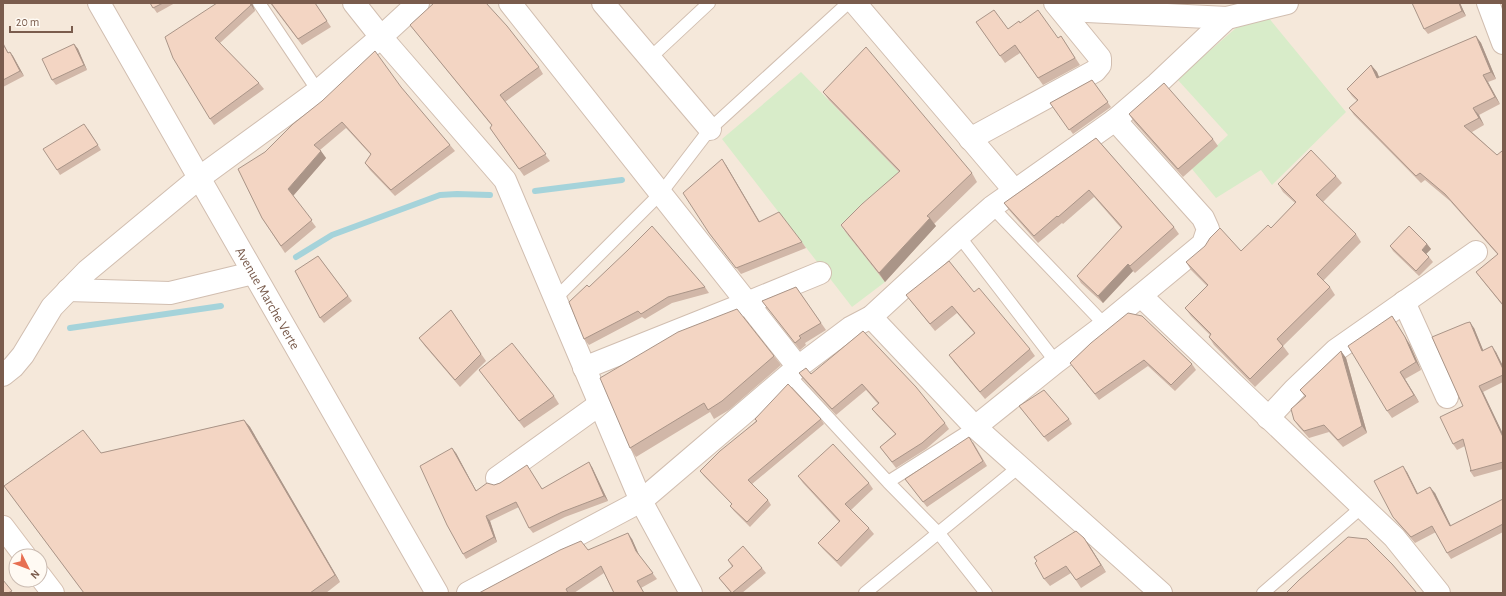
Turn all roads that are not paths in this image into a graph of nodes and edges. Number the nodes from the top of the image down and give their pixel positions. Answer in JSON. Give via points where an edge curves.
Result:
{"nodes":[{"id":1,"x":99,"y":3,"type":"edge"},
{"id":2,"x":258,"y":3,"type":"edge"},
{"id":3,"x":354,"y":3,"type":"edge"},
{"id":4,"x":418,"y":3,"type":"edge"},
{"id":5,"x":510,"y":3,"type":"edge"},
{"id":6,"x":603,"y":3,"type":"edge"},
{"id":7,"x":709,"y":3,"type":"edge"},
{"id":8,"x":848,"y":3,"type":"edge"},
{"id":9,"x":855,"y":3,"type":"edge"},
{"id":10,"x":1056,"y":3,"type":"edge"},
{"id":11,"x":1287,"y":3,"type":"edge"},
{"id":12,"x":1488,"y":3,"type":"edge"},
{"id":13,"x":1138,"y":8,"type":"edge"},
{"id":14,"x":1227,"y":18,"type":"junction"},
{"id":15,"x":381,"y":37,"type":"junction"},
{"id":16,"x":1503,"y":43,"type":"edge"},
{"id":17,"x":650,"y":58,"type":"junction"},
{"id":18,"x":318,"y":91,"type":"junction"},
{"id":19,"x":1115,"y":120,"type":"junction"},
{"id":20,"x":710,"y":129,"type":"junction"},
{"id":21,"x":970,"y":138,"type":"junction"},
{"id":22,"x":199,"y":178,"type":"junction"},
{"id":23,"x":1015,"y":191,"type":"junction"},
{"id":24,"x":661,"y":193,"type":"junction"},
{"id":25,"x":992,"y":208,"type":"junction"},
{"id":26,"x":959,"y":236,"type":"junction"},
{"id":27,"x":1476,"y":252,"type":"dead end"},
{"id":28,"x":820,"y":272,"type":"dead end"},
{"id":29,"x":253,"y":273,"type":"junction"},
{"id":30,"x":68,"y":290,"type":"junction"},
{"id":31,"x":1141,"y":296,"type":"junction"},
{"id":32,"x":555,"y":299,"type":"junction"},
{"id":33,"x":1404,"y":302,"type":"junction"},
{"id":34,"x":747,"y":303,"type":"junction"},
{"id":35,"x":871,"y":317,"type":"junction"},
{"id":36,"x":1105,"y":325,"type":"junction"},
{"id":37,"x":1056,"y":362,"type":"junction"},
{"id":38,"x":584,"y":368,"type":"junction"},
{"id":39,"x":794,"y":371,"type":"junction"},
{"id":40,"x":3,"y":375,"type":"edge"},
{"id":41,"x":1447,"y":397,"type":"dead end"},
{"id":42,"x":600,"y":404,"type":"junction"},
{"id":43,"x":1268,"y":418,"type":"junction"},
{"id":44,"x":975,"y":426,"type":"junction"},
{"id":45,"x":1020,"y":466,"type":"junction"},
{"id":46,"x":497,"y":478,"type":"dead end"},
{"id":47,"x":888,"y":482,"type":"junction"},
{"id":48,"x":641,"y":500,"type":"junction"},
{"id":49,"x":1362,"y":507,"type":"junction"},
{"id":50,"x":3,"y":527,"type":"edge"},
{"id":51,"x":938,"y":534,"type":"junction"},
{"id":52,"x":19,"y":548,"type":"edge"},
{"id":53,"x":437,"y":593,"type":"edge"},
{"id":54,"x":468,"y":593,"type":"edge"},
{"id":55,"x":691,"y":593,"type":"edge"},
{"id":56,"x":865,"y":593,"type":"edge"},
{"id":57,"x":986,"y":593,"type":"edge"},
{"id":58,"x":1161,"y":593,"type":"edge"},
{"id":59,"x":1263,"y":593,"type":"edge"},
{"id":60,"x":1439,"y":593,"type":"edge"}],
"edges":[{"from":1,"to":22,"type":"street","name":"Avenue Marche Verte"},
{"from":2,"to":18,"type":"lane"},
{"from":3,"to":15,"type":"street"},
{"from":4,"to":15,"type":"street"},
{"from":5,"to":24,"type":"street"},
{"from":6,"to":17,"type":"street"},
{"from":7,"to":17,"type":"lane"},
{"from":8,"to":20,"type":"lane"},
{"from":9,"to":21,"type":"street"},
{"from":10,"to":13,"type":"street","via":[[1087,11]]},
{"from":10,"to":21,"type":"street","via":[[1100,58],[1100,65],[1095,71]]},
{"from":11,"to":14,"type":"street"},
{"from":12,"to":16,"type":"street"},
{"from":13,"to":14,"type":"street"},
{"from":14,"to":19,"type":"street","via":[[1158,84]]},
{"from":15,"to":18,"type":"street"},
{"from":15,"to":32,"type":"street","via":[[505,180]]},
{"from":17,"to":20,"type":"street"},
{"from":18,"to":22,"type":"street"},
{"from":19,"to":23,"type":"street"},
{"from":19,"to":31,"type":"street","via":[[1204,218],[1208,229],[1203,244]]},
{"from":20,"to":24,"type":"lane"},
{"from":21,"to":23,"type":"street"},
{"from":22,"to":29,"type":"street","name":"Avenue Marche Verte"},
{"from":22,"to":30,"type":"street","via":[[87,271]]},
{"from":23,"to":25,"type":"street"},
{"from":24,"to":32,"type":"lane"},
{"from":24,"to":34,"type":"street"},
{"from":25,"to":26,"type":"street"},
{"from":25,"to":36,"type":"lane"},
{"from":26,"to":35,"type":"street"},
{"from":26,"to":37,"type":"lane"},
{"from":27,"to":33,"type":"street"},
{"from":28,"to":34,"type":"street"},
{"from":29,"to":30,"type":"street","via":[[170,293]]},
{"from":29,"to":53,"type":"street","name":"Avenue Marche Verte"},
{"from":30,"to":40,"type":"street","via":[[52,307],[23,355],[13,368]]},
{"from":31,"to":36,"type":"street"},
{"from":31,"to":43,"type":"street"},
{"from":32,"to":38,"type":"street"},
{"from":33,"to":41,"type":"street"},
{"from":33,"to":43,"type":"street","via":[[1336,350]]},
{"from":34,"to":38,"type":"street"},
{"from":34,"to":39,"type":"street"},
{"from":35,"to":39,"type":"street","via":[[850,328]]},
{"from":35,"to":44,"type":"street"},
{"from":36,"to":37,"type":"street"},
{"from":37,"to":44,"type":"street"},
{"from":38,"to":42,"type":"street"},
{"from":39,"to":47,"type":"lane"},
{"from":39,"to":48,"type":"street"},
{"from":42,"to":46,"type":"street"},
{"from":42,"to":48,"type":"street"},
{"from":43,"to":49,"type":"street"},
{"from":44,"to":45,"type":"street"},
{"from":44,"to":47,"type":"lane"},
{"from":45,"to":51,"type":"lane"},
{"from":45,"to":58,"type":"street"},
{"from":47,"to":51,"type":"lane"},
{"from":48,"to":54,"type":"street"},
{"from":48,"to":55,"type":"street"},
{"from":49,"to":59,"type":"lane"},
{"from":49,"to":60,"type":"street","via":[[1394,537]]},
{"from":50,"to":52,"type":"street"},
{"from":51,"to":56,"type":"lane"},
{"from":51,"to":57,"type":"lane"}]}
